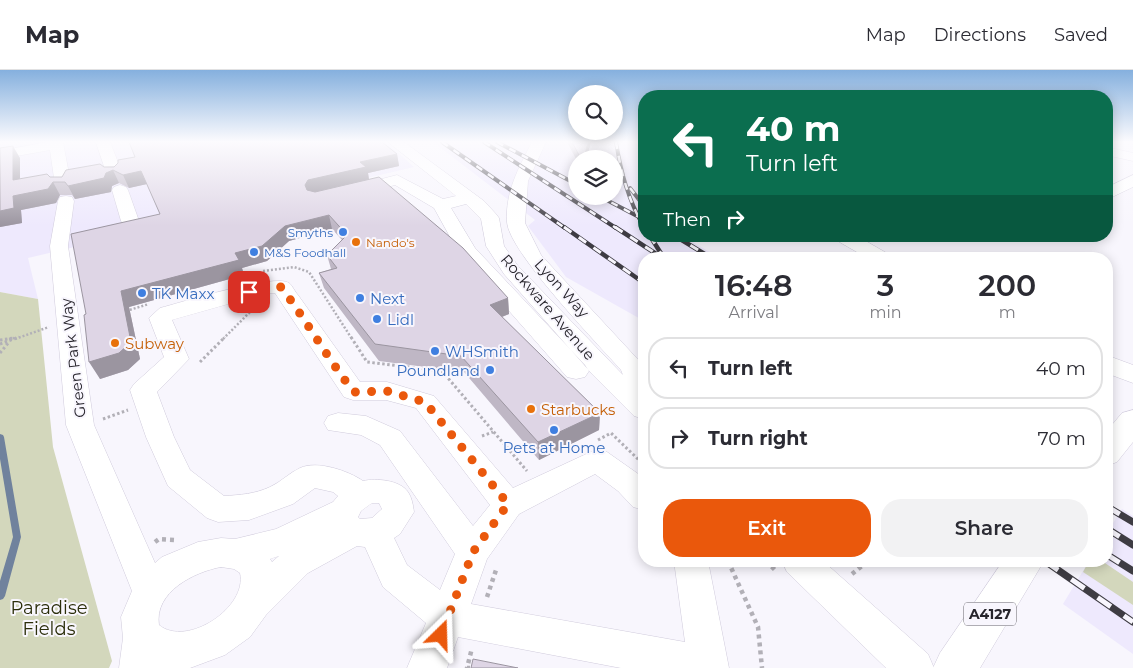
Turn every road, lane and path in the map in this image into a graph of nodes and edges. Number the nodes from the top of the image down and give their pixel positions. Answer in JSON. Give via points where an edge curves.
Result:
{"nodes":[{"id":1,"x":61,"y":170,"type":"edge"},
{"id":2,"x":113,"y":170,"type":"edge"},
{"id":3,"x":432,"y":170,"type":"edge"},
{"id":4,"x":525,"y":170,"type":"edge"},
{"id":5,"x":1133,"y":180,"type":"edge"},
{"id":6,"x":1113,"y":191,"type":"edge"},
{"id":7,"x":335,"y":195,"type":"edge"},
{"id":8,"x":469,"y":198,"type":"junction"},
{"id":9,"x":441,"y":205,"type":"junction"},
{"id":10,"x":130,"y":221,"type":"edge"},
{"id":11,"x":853,"y":242,"type":"edge"},
{"id":12,"x":871,"y":252,"type":"edge"},
{"id":13,"x":294,"y":267,"type":"dead end"},
{"id":14,"x":275,"y":287,"type":"junction"},
{"id":15,"x":68,"y":320,"type":"junction"},
{"id":16,"x":23,"y":336,"type":"junction"},
{"id":17,"x":0,"y":340,"type":"edge"},
{"id":18,"x":10,"y":341,"type":"junction"},
{"id":19,"x":0,"y":344,"type":"edge"},
{"id":20,"x":0,"y":353,"type":"edge"},
{"id":21,"x":199,"y":362,"type":"dead end"},
{"id":22,"x":1113,"y":366,"type":"edge"},
{"id":23,"x":576,"y":371,"type":"dead end"},
{"id":24,"x":1133,"y":375,"type":"edge"},
{"id":25,"x":638,"y":380,"type":"edge"},
{"id":26,"x":148,"y":403,"type":"junction"},
{"id":27,"x":638,"y":404,"type":"edge"},
{"id":28,"x":108,"y":418,"type":"dead end"},
{"id":29,"x":1133,"y":420,"type":"edge"},
{"id":30,"x":338,"y":423,"type":"dead end"},
{"id":31,"x":1113,"y":445,"type":"edge"},
{"id":32,"x":638,"y":493,"type":"edge"},
{"id":33,"x":508,"y":504,"type":"junction"},
{"id":34,"x":358,"y":518,"type":"junction"},
{"id":35,"x":473,"y":552,"type":"junction"},
{"id":36,"x":238,"y":553,"type":"junction"},
{"id":37,"x":692,"y":567,"type":"edge"},
{"id":38,"x":731,"y":567,"type":"edge"},
{"id":39,"x":805,"y":567,"type":"edge"},
{"id":40,"x":861,"y":567,"type":"edge"},
{"id":41,"x":1021,"y":567,"type":"edge"},
{"id":42,"x":851,"y":575,"type":"dead end"},
{"id":43,"x":150,"y":591,"type":"junction"},
{"id":44,"x":253,"y":603,"type":"junction"},
{"id":45,"x":448,"y":618,"type":"junction"},
{"id":46,"x":141,"y":652,"type":"edge"},
{"id":47,"x":202,"y":656,"type":"edge"},
{"id":48,"x":709,"y":667,"type":"edge"},
{"id":49,"x":428,"y":668,"type":"edge"},
{"id":50,"x":762,"y":668,"type":"edge"},
{"id":51,"x":914,"y":668,"type":"edge"},
{"id":52,"x":955,"y":668,"type":"edge"}],
"edges":[{"from":1,"to":15,"type":"street","name":"Green Park Way","via":[[65,193],[60,246]]},
{"from":2,"to":10,"type":"street"},
{"from":3,"to":8,"type":"street","name":"Rockware Avenue"},
{"from":4,"to":25,"type":"street","name":"Lyon Way","via":[[520,181],[516,223],[534,257],[632,367]]},
{"from":5,"to":6,"type":"street"},
{"from":7,"to":9,"type":"street","via":[[396,180]]},
{"from":8,"to":9,"type":"street"},
{"from":8,"to":27,"type":"street","name":"Rockware Avenue","via":[[490,218],[495,246],[511,270]]},
{"from":9,"to":23,"type":"street","via":[[467,251]]},
{"from":11,"to":12,"type":"street"},
{"from":13,"to":14,"type":"path"},
{"from":14,"to":21,"type":"path"},
{"from":14,"to":26,"type":"street","via":[[168,313],[160,318],[177,359],[143,390]]},
{"from":14,"to":33,"type":"street","via":[[281,287],[294,303],[354,392],[387,391],[425,402]]},
{"from":15,"to":16,"type":"path"},
{"from":15,"to":43,"type":"street","name":"Green Park Way","via":[[80,425]]},
{"from":16,"to":17,"type":"path"},
{"from":16,"to":18,"type":"path"},
{"from":18,"to":19,"type":"path"},
{"from":18,"to":20,"type":"path"},
{"from":22,"to":24,"type":"street"},
{"from":26,"to":28,"type":"path"},
{"from":26,"to":34,"type":"street","via":[[179,478],[218,509],[249,507],[282,494],[310,476],[342,482]]},
{"from":29,"to":31,"type":"main road"},
{"from":30,"to":35,"type":"street","via":[[366,426],[390,438]]},
{"from":32,"to":33,"type":"street","via":[[597,460]]},
{"from":33,"to":35,"type":"street"},
{"from":34,"to":36,"type":"street"},
{"from":34,"to":44,"type":"street","via":[[296,562]]},
{"from":34,"to":45,"type":"street","via":[[395,576]]},
{"from":35,"to":45,"type":"street"},
{"from":36,"to":43,"type":"street","via":[[203,554],[183,563]]},
{"from":36,"to":44,"type":"street","via":[[250,559],[257,568],[260,581]]},
{"from":37,"to":48,"type":"street"},
{"from":38,"to":50,"type":"path","via":[[758,627]]},
{"from":39,"to":51,"type":"street"},
{"from":40,"to":42,"type":"path"},
{"from":41,"to":52,"type":"main road","number":"A4127"},
{"from":43,"to":46,"type":"street","via":[[139,623]]},
{"from":44,"to":47,"type":"street","via":[[246,615]]},
{"from":45,"to":48,"type":"street"},
{"from":45,"to":49,"type":"street"},
{"from":46,"to":47,"type":"street","via":[[154,647]]}]}
